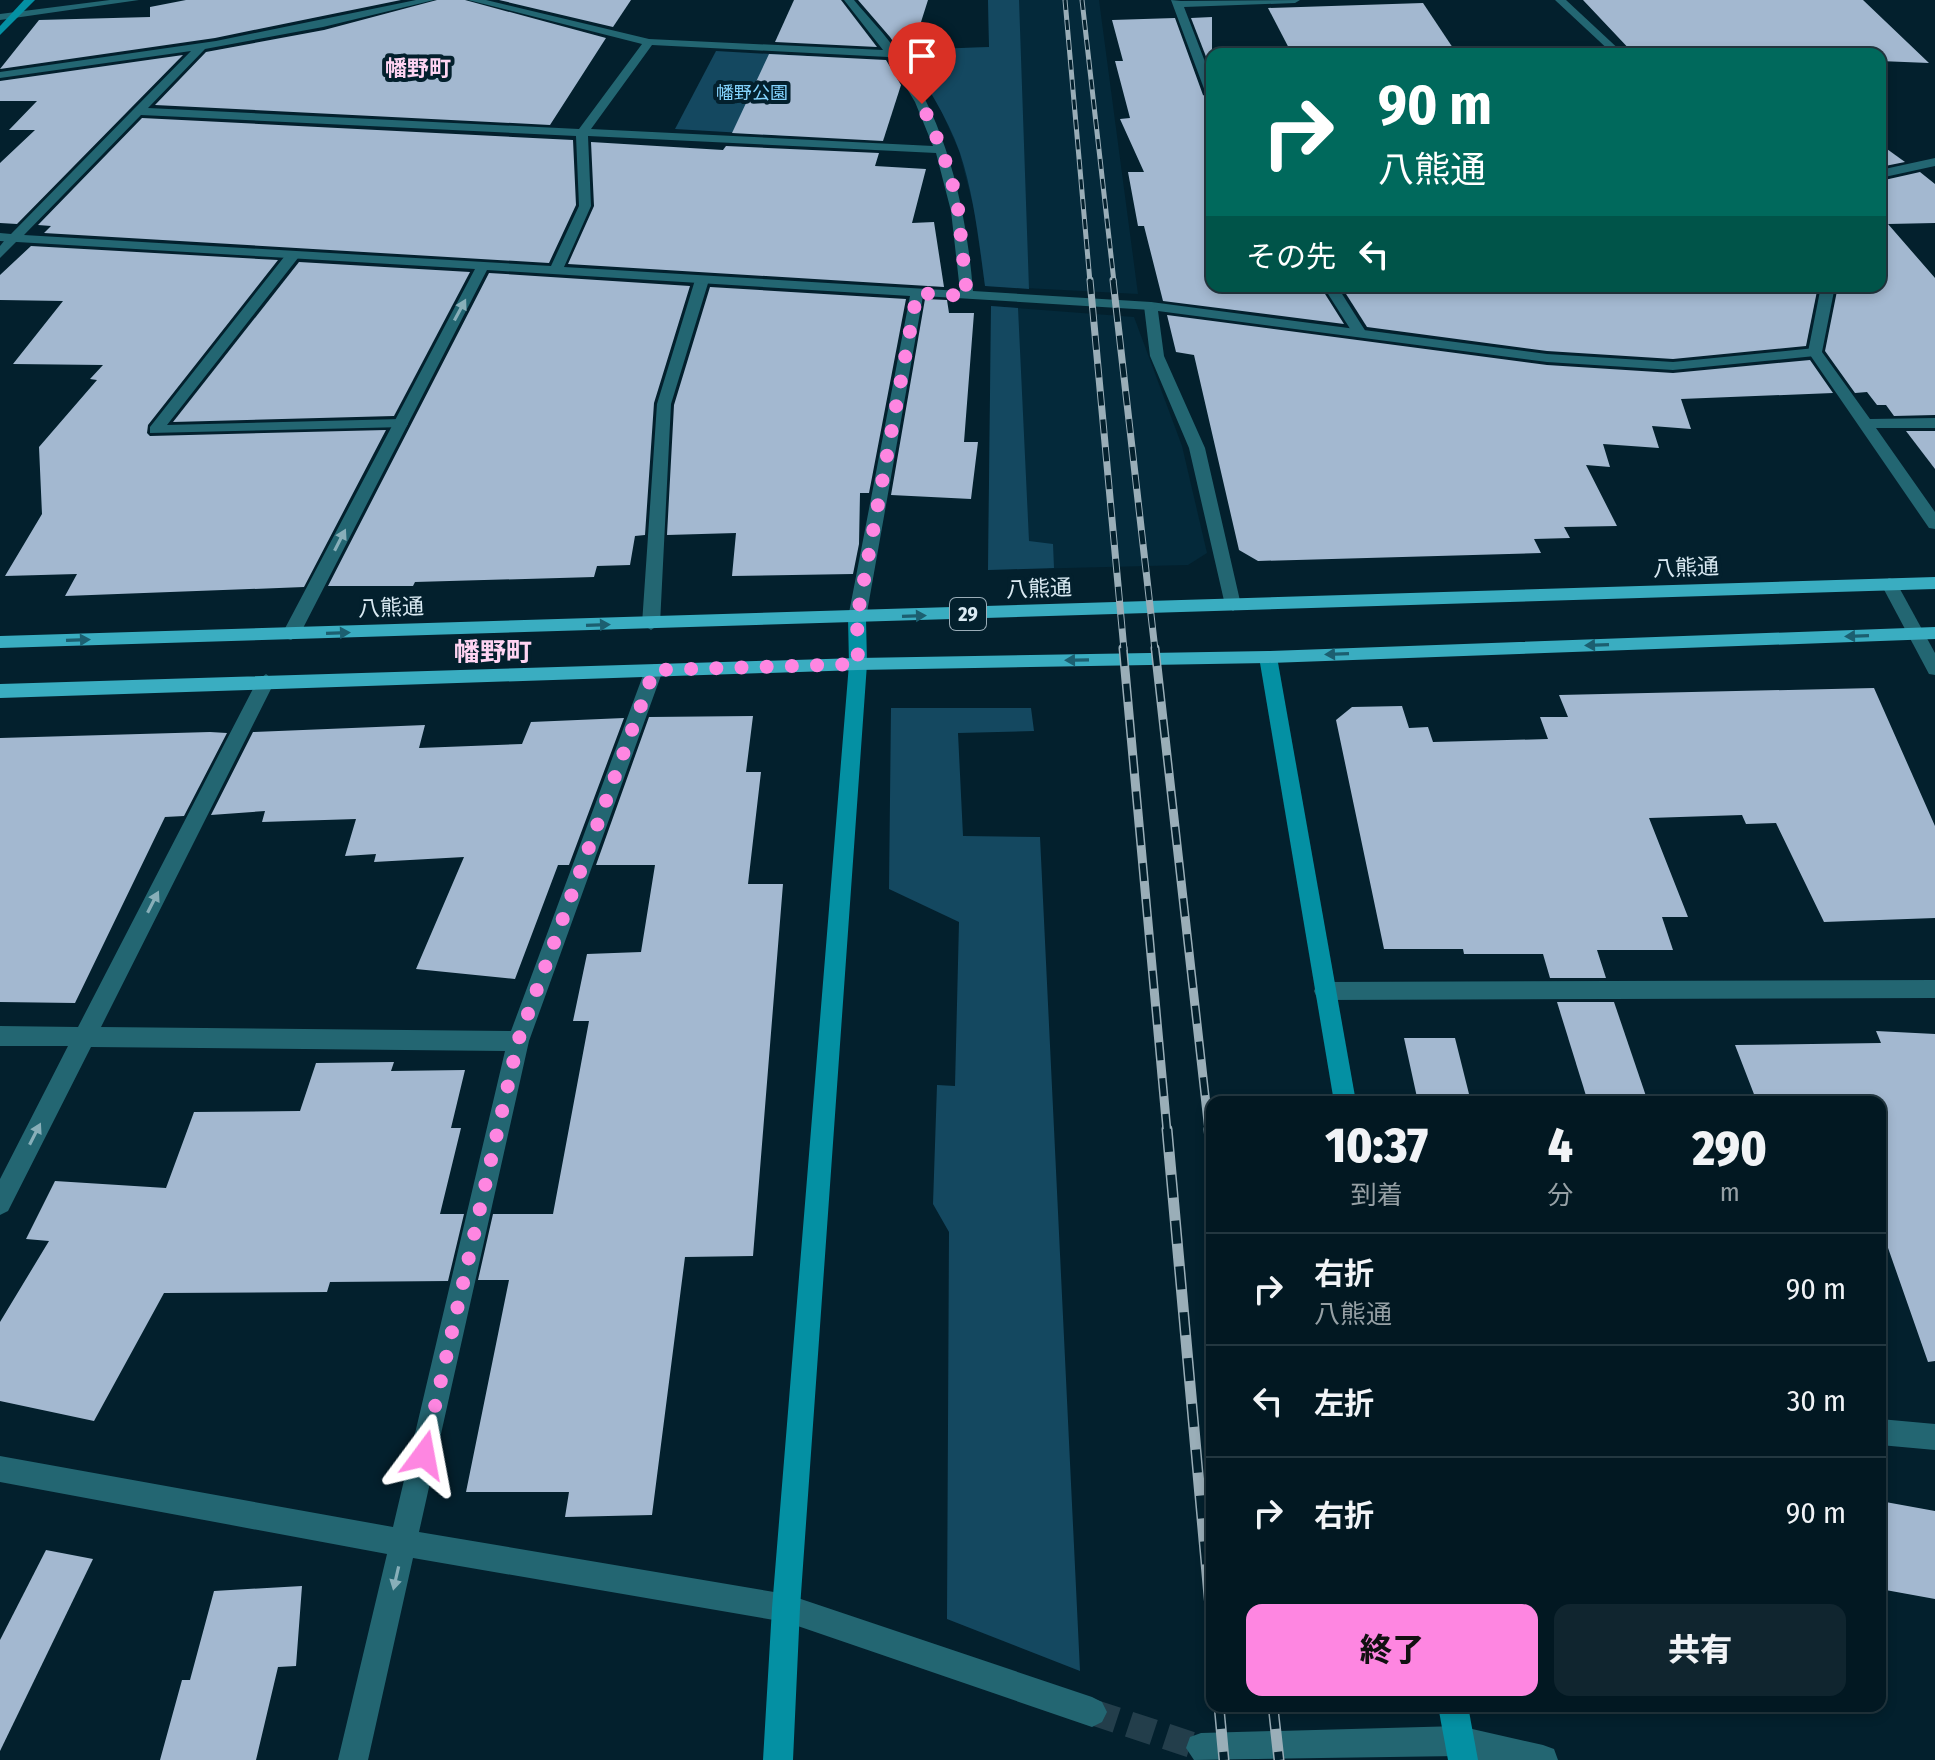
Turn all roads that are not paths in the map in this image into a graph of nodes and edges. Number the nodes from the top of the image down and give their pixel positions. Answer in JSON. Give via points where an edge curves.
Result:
{"nodes":[{"id":1,"x":30,"y":0,"type":"edge"},
{"id":2,"x":134,"y":0,"type":"edge"},
{"id":3,"x":429,"y":0,"type":"edge"},
{"id":4,"x":473,"y":0,"type":"edge"},
{"id":5,"x":849,"y":0,"type":"edge"},
{"id":6,"x":1295,"y":0,"type":"edge"},
{"id":7,"x":1560,"y":0,"type":"edge"},
{"id":8,"x":1177,"y":2,"type":"edge"},
{"id":9,"x":15,"y":16,"type":"junction"},
{"id":10,"x":0,"y":17,"type":"edge"},
{"id":11,"x":0,"y":32,"type":"edge"},
{"id":12,"x":649,"y":42,"type":"junction"},
{"id":13,"x":200,"y":48,"type":"junction"},
{"id":14,"x":1612,"y":48,"type":"edge"},
{"id":15,"x":894,"y":54,"type":"junction"},
{"id":16,"x":0,"y":75,"type":"edge"},
{"id":17,"x":1206,"y":78,"type":"edge"},
{"id":18,"x":139,"y":111,"type":"junction"},
{"id":19,"x":582,"y":133,"type":"junction"},
{"id":20,"x":942,"y":150,"type":"junction"},
{"id":21,"x":1935,"y":162,"type":"edge"},
{"id":22,"x":1886,"y":173,"type":"edge"},
{"id":23,"x":7,"y":238,"type":"edge"},
{"id":24,"x":0,"y":254,"type":"edge"},
{"id":25,"x":293,"y":255,"type":"junction"},
{"id":26,"x":483,"y":266,"type":"junction"},
{"id":27,"x":555,"y":271,"type":"junction"},
{"id":28,"x":702,"y":280,"type":"junction"},
{"id":29,"x":1334,"y":292,"type":"edge"},
{"id":30,"x":1827,"y":292,"type":"edge"},
{"id":31,"x":917,"y":293,"type":"junction"},
{"id":32,"x":967,"y":296,"type":"junction"},
{"id":33,"x":1151,"y":306,"type":"junction"},
{"id":34,"x":1359,"y":332,"type":"junction"},
{"id":35,"x":1815,"y":352,"type":"junction"},
{"id":36,"x":1935,"y":423,"type":"edge"},
{"id":37,"x":401,"y":424,"type":"junction"},
{"id":38,"x":1865,"y":424,"type":"junction"},
{"id":39,"x":1935,"y":524,"type":"edge"},
{"id":40,"x":1935,"y":583,"type":"edge"},
{"id":41,"x":1889,"y":584,"type":"junction"},
{"id":42,"x":1233,"y":605,"type":"junction"},
{"id":43,"x":857,"y":618,"type":"junction"},
{"id":44,"x":651,"y":624,"type":"junction"},
{"id":45,"x":1926,"y":633,"type":"edge"},
{"id":46,"x":291,"y":634,"type":"junction"},
{"id":47,"x":0,"y":642,"type":"edge"},
{"id":48,"x":1268,"y":657,"type":"junction"},
{"id":49,"x":858,"y":664,"type":"junction"},
{"id":50,"x":1935,"y":669,"type":"edge"},
{"id":51,"x":654,"y":670,"type":"junction"},
{"id":52,"x":266,"y":681,"type":"junction"},
{"id":53,"x":0,"y":691,"type":"edge"},
{"id":54,"x":1935,"y":989,"type":"edge"},
{"id":55,"x":1325,"y":991,"type":"junction"},
{"id":56,"x":0,"y":1036,"type":"edge"},
{"id":57,"x":85,"y":1036,"type":"junction"},
{"id":58,"x":518,"y":1041,"type":"junction"},
{"id":59,"x":1344,"y":1096,"type":"edge"},
{"id":60,"x":0,"y":1203,"type":"edge"},
{"id":61,"x":1886,"y":1433,"type":"edge"},
{"id":62,"x":1935,"y":1437,"type":"edge"},
{"id":63,"x":0,"y":1469,"type":"edge"},
{"id":64,"x":404,"y":1543,"type":"junction"},
{"id":65,"x":786,"y":1608,"type":"junction"},
{"id":66,"x":1092,"y":1712,"type":"tunnel mouth"},
{"id":67,"x":1454,"y":1712,"type":"edge"},
{"id":68,"x":1201,"y":1748,"type":"tunnel mouth"},
{"id":69,"x":1461,"y":1750,"type":"edge"},
{"id":70,"x":353,"y":1760,"type":"edge"},
{"id":71,"x":778,"y":1760,"type":"edge"},
{"id":72,"x":1543,"y":1760,"type":"edge"}],
"edges":[{"from":1,"to":9,"type":"street"},
{"from":2,"to":9,"type":"street"},
{"from":3,"to":13,"type":"street"},
{"from":4,"to":12,"type":"street"},
{"from":5,"to":15,"type":"street"},
{"from":6,"to":8,"type":"street"},
{"from":7,"to":14,"type":"street"},
{"from":8,"to":17,"type":"street"},
{"from":9,"to":10,"type":"street"},
{"from":9,"to":11,"type":"street"},
{"from":12,"to":15,"type":"street"},
{"from":12,"to":19,"type":"street"},
{"from":13,"to":16,"type":"street"},
{"from":13,"to":18,"type":"street"},
{"from":15,"to":20,"type":"street"},
{"from":18,"to":19,"type":"street"},
{"from":18,"to":23,"type":"street"},
{"from":19,"to":20,"type":"street"},
{"from":19,"to":27,"type":"street","via":[[585,206]]},
{"from":20,"to":32,"type":"street","via":[[957,199]]},
{"from":21,"to":22,"type":"street"},
{"from":23,"to":24,"type":"street"},
{"from":23,"to":25,"type":"street"},
{"from":25,"to":26,"type":"street"},
{"from":25,"to":37,"type":"street","via":[[155,430]]},
{"from":26,"to":27,"type":"street"},
{"from":37,"to":26,"type":"street","one_way":true},
{"from":27,"to":28,"type":"street"},
{"from":28,"to":31,"type":"street"},
{"from":28,"to":44,"type":"street","via":[[664,404]]},
{"from":29,"to":34,"type":"street"},
{"from":30,"to":35,"type":"street"},
{"from":31,"to":32,"type":"street"},
{"from":31,"to":43,"type":"street"},
{"from":32,"to":33,"type":"street"},
{"from":33,"to":34,"type":"street"},
{"from":33,"to":42,"type":"street","via":[[1157,356],[1197,448]]},
{"from":34,"to":35,"type":"street","via":[[1547,358],[1673,366]]},
{"from":35,"to":38,"type":"street"},
{"from":36,"to":38,"type":"street"},
{"from":46,"to":37,"type":"street","one_way":true},
{"from":38,"to":39,"type":"street"},
{"from":40,"to":41,"type":"main road","name":"八熊通","number":"29"},
{"from":41,"to":42,"type":"main road","name":"八熊通","number":"29"},
{"from":41,"to":45,"type":"street"},
{"from":43,"to":42,"type":"main road","name":"八熊通","number":"29","one_way":true},
{"from":43,"to":44,"type":"main road","name":"八熊通","number":"29"},
{"from":43,"to":49,"type":"street"},
{"from":46,"to":44,"type":"main road","name":"八熊通","number":"29","one_way":true},
{"from":45,"to":48,"type":"main road","number":"29","one_way":true},
{"from":45,"to":50,"type":"street"},
{"from":47,"to":46,"type":"main road","name":"八熊通","number":"29","one_way":true},
{"from":48,"to":49,"type":"main road","number":"29","one_way":true},
{"from":48,"to":55,"type":"street"},
{"from":49,"to":51,"type":"main road","number":"29"},
{"from":49,"to":65,"type":"street"},
{"from":51,"to":52,"type":"main road","number":"29"},
{"from":51,"to":58,"type":"street"},
{"from":52,"to":53,"type":"main road","number":"29"},
{"from":57,"to":52,"type":"street","one_way":true},
{"from":54,"to":55,"type":"street"},
{"from":55,"to":59,"type":"street"},
{"from":56,"to":57,"type":"street"},
{"from":57,"to":58,"type":"street"},
{"from":60,"to":57,"type":"street","one_way":true},
{"from":58,"to":64,"type":"street"},
{"from":61,"to":62,"type":"street"},
{"from":63,"to":64,"type":"street"},
{"from":64,"to":65,"type":"street"},
{"from":64,"to":70,"type":"street","one_way":true},
{"from":65,"to":66,"type":"street"},
{"from":65,"to":71,"type":"street"},
{"from":67,"to":69,"type":"street"},
{"from":68,"to":69,"type":"street"},
{"from":69,"to":72,"type":"street"}]}
